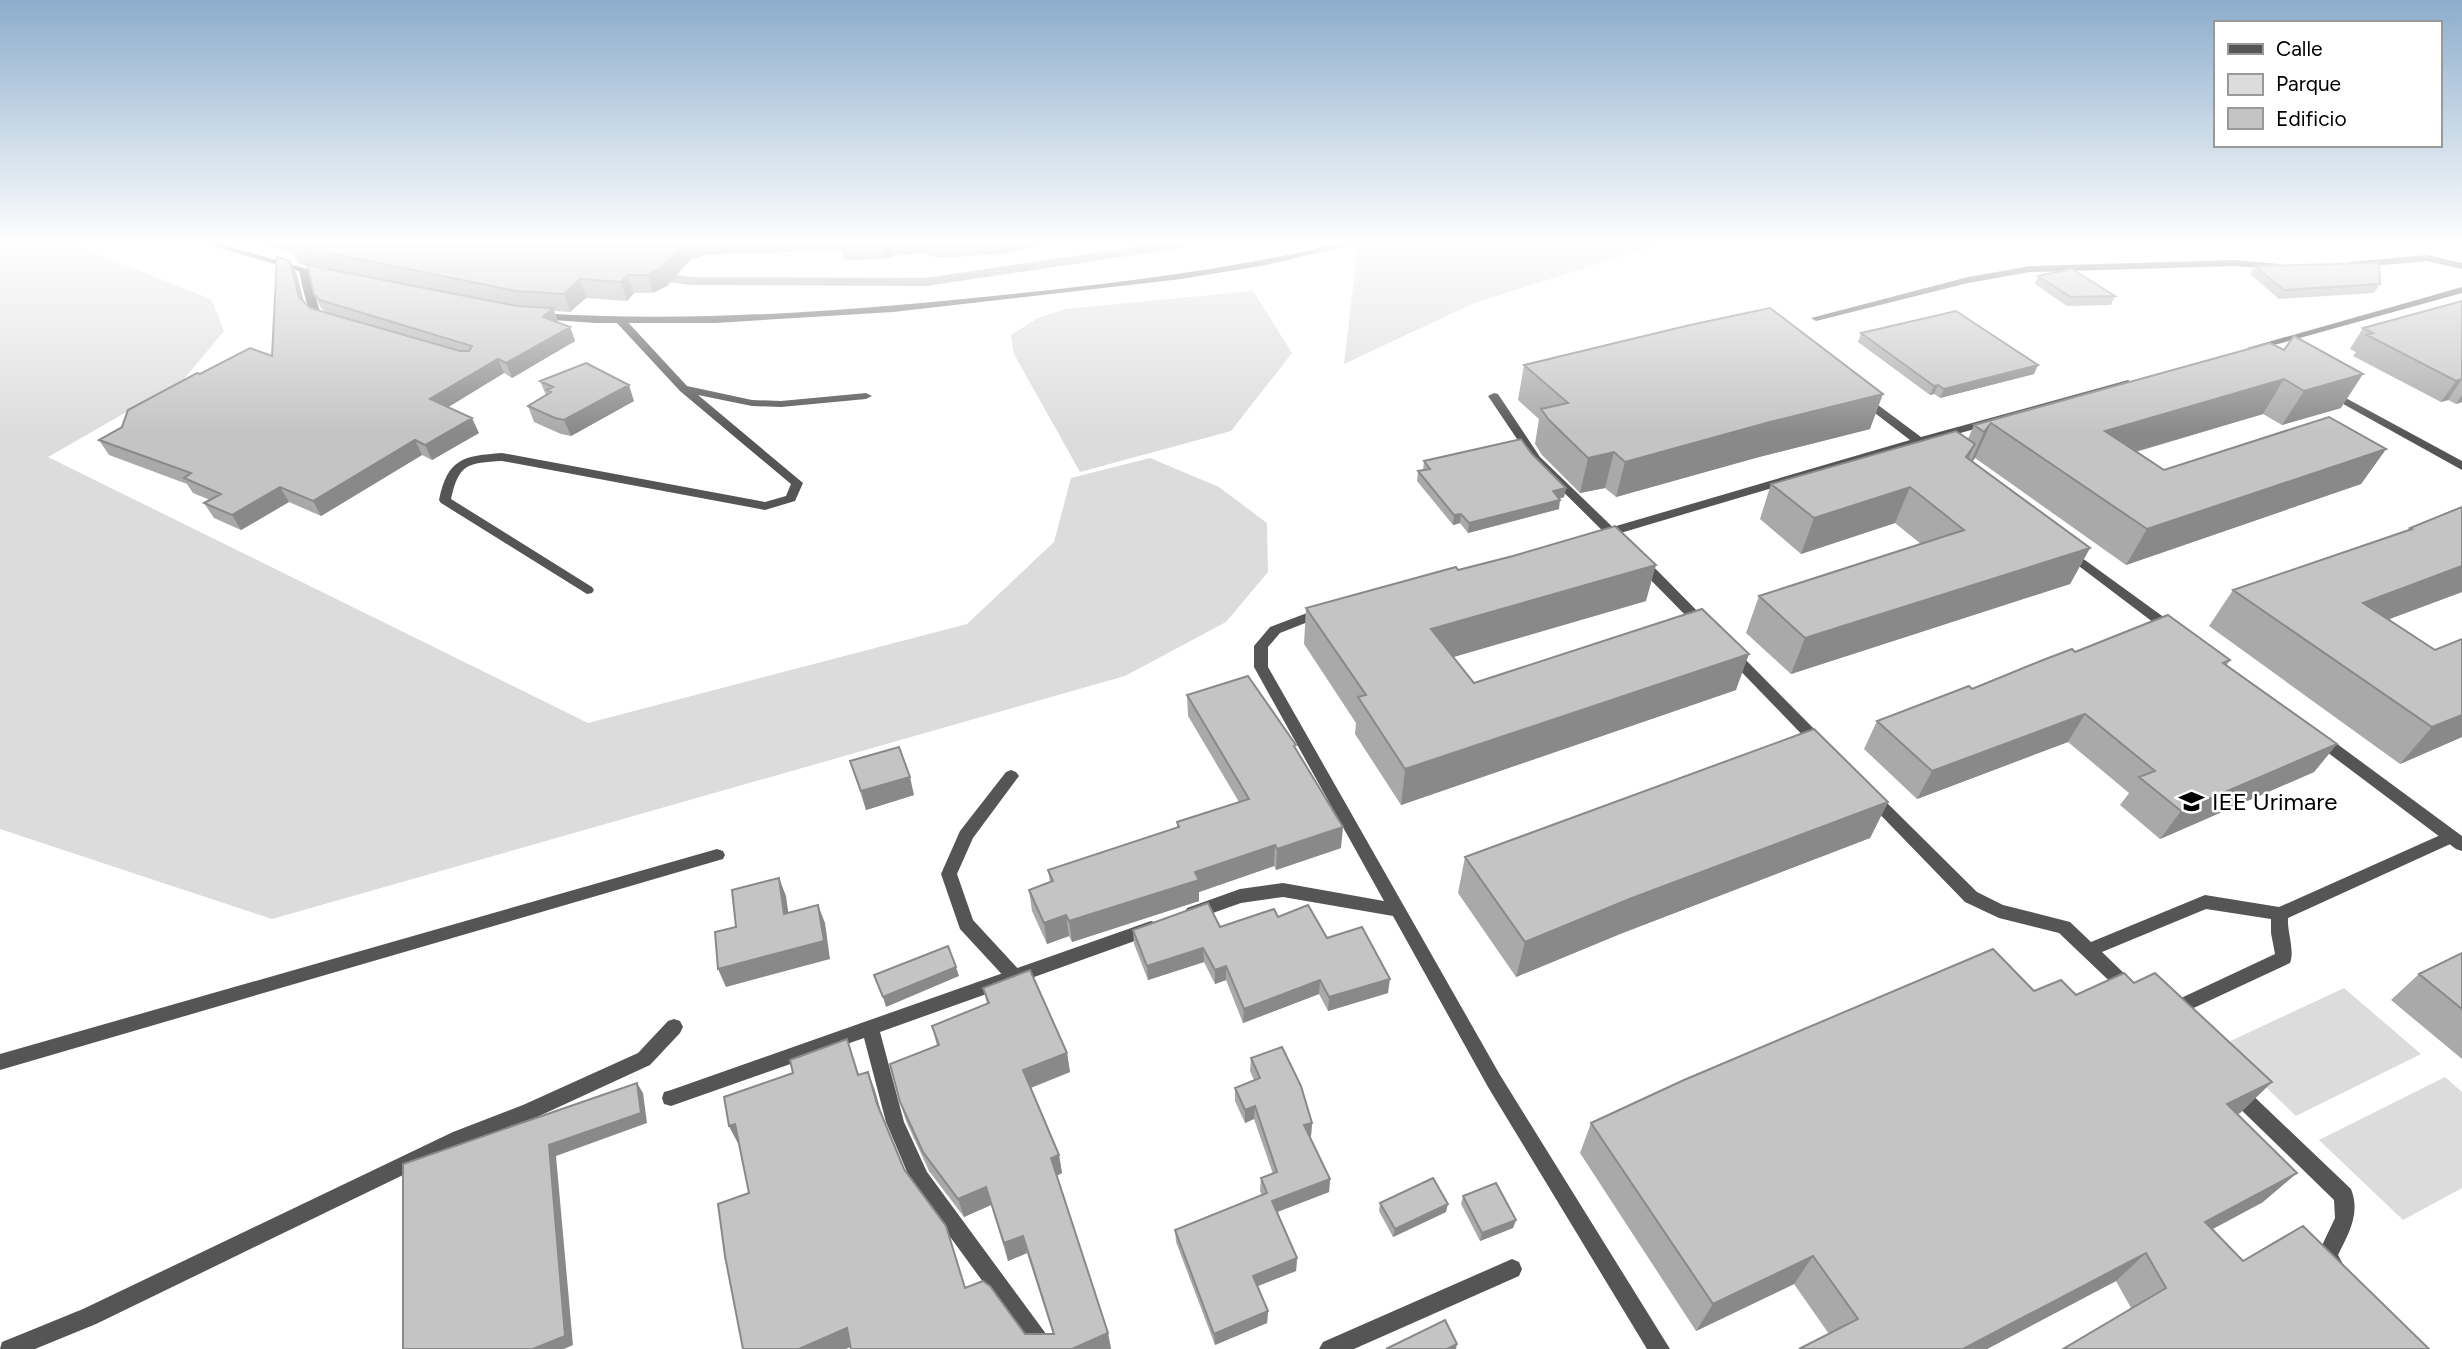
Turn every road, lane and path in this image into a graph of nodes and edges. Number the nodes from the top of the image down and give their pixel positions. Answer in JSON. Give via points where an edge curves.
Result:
{"nodes":[{"id":1,"x":313,"y":307,"type":"edge"},
{"id":2,"x":920,"y":307,"type":"edge"},
{"id":3,"x":1860,"y":307,"type":"edge"},
{"id":4,"x":2401,"y":307,"type":"edge"},
{"id":5,"x":523,"y":315,"type":"edge"},
{"id":6,"x":1816,"y":318,"type":"dead end"},
{"id":7,"x":620,"y":320,"type":"junction"},
{"id":8,"x":334,"y":322,"type":"edge"},
{"id":9,"x":2250,"y":349,"type":"junction"},
{"id":10,"x":2237,"y":352,"type":"edge"},
{"id":11,"x":2262,"y":355,"type":"edge"},
{"id":12,"x":2144,"y":378,"type":"edge"},
{"id":13,"x":684,"y":388,"type":"junction"},
{"id":14,"x":2321,"y":388,"type":"edge"},
{"id":15,"x":1855,"y":393,"type":"edge"},
{"id":16,"x":866,"y":396,"type":"dead end"},
{"id":17,"x":1494,"y":396,"type":"dead end"},
{"id":18,"x":1919,"y":441,"type":"junction"},
{"id":19,"x":1941,"y":457,"type":"edge"},
{"id":20,"x":2462,"y":466,"type":"edge"},
{"id":21,"x":1611,"y":532,"type":"junction"},
{"id":22,"x":1584,"y":539,"type":"edge"},
{"id":23,"x":2050,"y":539,"type":"edge"},
{"id":24,"x":587,"y":590,"type":"dead end"},
{"id":25,"x":1344,"y":606,"type":"edge"},
{"id":26,"x":2183,"y":638,"type":"edge"},
{"id":27,"x":2306,"y":729,"type":"edge"},
{"id":28,"x":1834,"y":759,"type":"edge"},
{"id":29,"x":1011,"y":776,"type":"dead end"},
{"id":30,"x":1864,"y":788,"type":"edge"},
{"id":31,"x":2459,"y":838,"type":"edge"},
{"id":32,"x":717,"y":855,"type":"dead end"},
{"id":33,"x":1396,"y":910,"type":"junction"},
{"id":34,"x":2280,"y":914,"type":"junction"},
{"id":35,"x":2089,"y":950,"type":"junction"},
{"id":36,"x":1015,"y":977,"type":"junction"},
{"id":37,"x":2137,"y":998,"type":"edge"},
{"id":38,"x":674,"y":1027,"type":"dead end"},
{"id":39,"x":2167,"y":1027,"type":"edge"},
{"id":40,"x":870,"y":1028,"type":"junction"},
{"id":41,"x":0,"y":1062,"type":"edge"},
{"id":42,"x":2226,"y":1083,"type":"edge"},
{"id":43,"x":671,"y":1098,"type":"dead end"},
{"id":44,"x":1513,"y":1269,"type":"dead end"},
{"id":45,"x":2344,"y":1276,"type":"edge"},
{"id":46,"x":9,"y":1349,"type":"edge"},
{"id":47,"x":1045,"y":1349,"type":"edge"},
{"id":48,"x":1330,"y":1349,"type":"edge"},
{"id":49,"x":1659,"y":1349,"type":"edge"}],
"edges":[{"from":1,"to":8,"type":"street","via":[[322,318]]},
{"from":2,"to":7,"type":"street","via":[[861,314]]},
{"from":3,"to":6,"type":"street"},
{"from":4,"to":9,"type":"street"},
{"from":5,"to":7,"type":"street"},
{"from":7,"to":13,"type":"street"},
{"from":9,"to":10,"type":"street"},
{"from":9,"to":11,"type":"street"},
{"from":12,"to":18,"type":"street"},
{"from":13,"to":16,"type":"street","via":[[752,403]]},
{"from":13,"to":24,"type":"street","via":[[797,483],[790,498],[765,506],[502,457],[467,460],[449,476],[445,500]]},
{"from":14,"to":20,"type":"street"},
{"from":15,"to":18,"type":"street"},
{"from":17,"to":21,"type":"street","via":[[1536,459]]},
{"from":18,"to":19,"type":"street"},
{"from":18,"to":21,"type":"street"},
{"from":21,"to":22,"type":"street"},
{"from":21,"to":28,"type":"street"},
{"from":23,"to":26,"type":"street"},
{"from":25,"to":33,"type":"street","via":[[1275,630],[1261,646],[1261,667]]},
{"from":27,"to":31,"type":"street"},
{"from":29,"to":36,"type":"street","via":[[966,835],[949,874],[967,924]]},
{"from":30,"to":35,"type":"street","via":[[1970,897],[1999,911],[2064,927]]},
{"from":31,"to":34,"type":"street"},
{"from":32,"to":41,"type":"street"},
{"from":33,"to":36,"type":"street","via":[[1283,890],[1240,896]]},
{"from":33,"to":49,"type":"street","via":[[1494,1081]]},
{"from":34,"to":35,"type":"street","via":[[2205,902]]},
{"from":34,"to":39,"type":"street","via":[[2284,958],[2157,1017]]},
{"from":35,"to":37,"type":"street"},
{"from":36,"to":40,"type":"street"},
{"from":38,"to":46,"type":"street","via":[[644,1059],[460,1138],[89,1317]]},
{"from":40,"to":43,"type":"street"},
{"from":40,"to":47,"type":"street","via":[[895,1122],[920,1179]]},
{"from":42,"to":45,"type":"street","via":[[2344,1196],[2345,1219],[2326,1258]]},
{"from":44,"to":48,"type":"street"}]}
